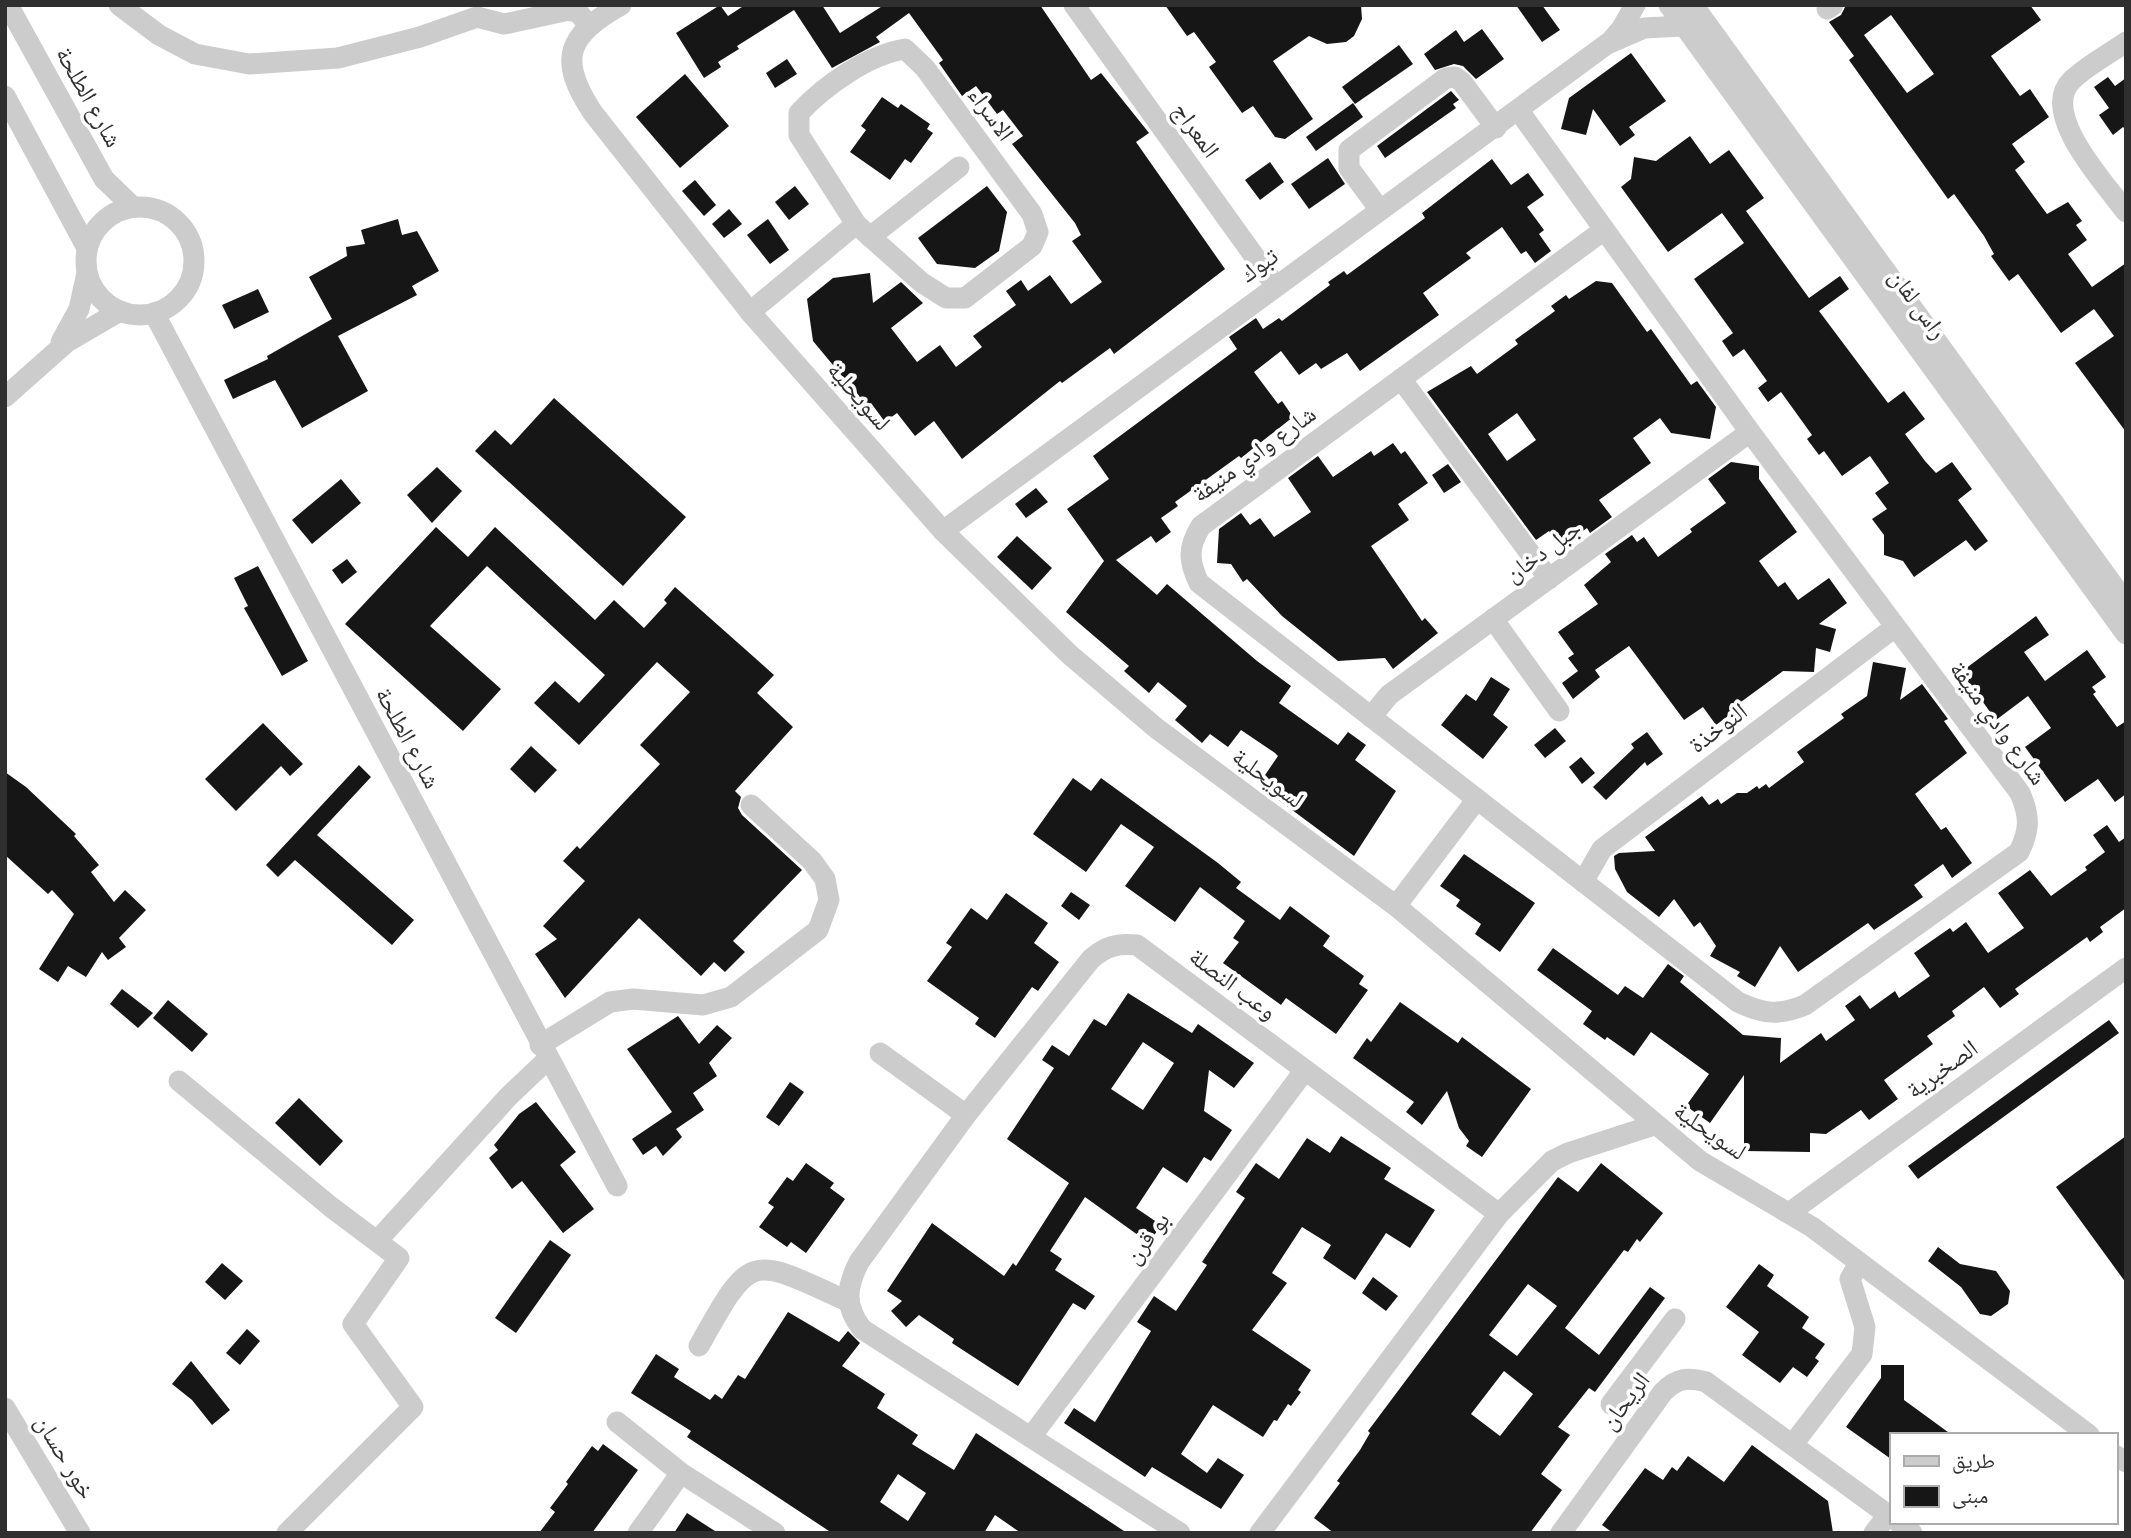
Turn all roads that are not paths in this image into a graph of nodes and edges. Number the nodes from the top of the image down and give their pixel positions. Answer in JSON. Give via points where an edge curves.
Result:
{"nodes":[{"id":1,"x":8,"y":5,"type":"edge"},
{"id":2,"x":119,"y":5,"type":"edge"},
{"id":3,"x":621,"y":5,"type":"edge"},
{"id":4,"x":1074,"y":5,"type":"edge"},
{"id":5,"x":1635,"y":5,"type":"edge"},
{"id":6,"x":1669,"y":5,"type":"edge"},
{"id":7,"x":1693,"y":5,"type":"edge"},
{"id":8,"x":473,"y":11,"type":"edge"},
{"id":9,"x":588,"y":25,"type":"junction"},
{"id":10,"x":1683,"y":26,"type":"junction"},
{"id":11,"x":2126,"y":42,"type":"edge"},
{"id":12,"x":1607,"y":44,"type":"junction"},
{"id":13,"x":5,"y":96,"type":"edge"},
{"id":14,"x":1519,"y":111,"type":"junction"},
{"id":15,"x":1496,"y":128,"type":"junction"},
{"id":16,"x":958,"y":167,"type":"dead end"},
{"id":17,"x":133,"y":207,"type":"junction"},
{"id":18,"x":1380,"y":211,"type":"junction"},
{"id":19,"x":2126,"y":212,"type":"edge"},
{"id":20,"x":863,"y":230,"type":"junction"},
{"id":21,"x":1604,"y":230,"type":"junction"},
{"id":22,"x":87,"y":248,"type":"junction"},
{"id":23,"x":87,"y":273,"type":"junction"},
{"id":24,"x":1275,"y":285,"type":"junction"},
{"id":25,"x":120,"y":311,"type":"junction"},
{"id":26,"x":750,"y":312,"type":"junction"},
{"id":27,"x":154,"y":313,"type":"junction"},
{"id":28,"x":51,"y":355,"type":"junction"},
{"id":29,"x":1401,"y":379,"type":"junction"},
{"id":30,"x":5,"y":397,"type":"edge"},
{"id":31,"x":1751,"y":432,"type":"junction"},
{"id":32,"x":943,"y":531,"type":"junction"},
{"id":33,"x":1549,"y":579,"type":"junction"},
{"id":34,"x":2126,"y":603,"type":"edge"},
{"id":35,"x":1493,"y":619,"type":"junction"},
{"id":36,"x":1895,"y":627,"type":"junction"},
{"id":37,"x":2126,"y":634,"type":"edge"},
{"id":38,"x":1559,"y":711,"type":"dead end"},
{"id":39,"x":1371,"y":717,"type":"junction"},
{"id":40,"x":1477,"y":799,"type":"junction"},
{"id":41,"x":751,"y":805,"type":"dead end"},
{"id":42,"x":1583,"y":882,"type":"junction"},
{"id":43,"x":1396,"y":906,"type":"junction"},
{"id":44,"x":2126,"y":968,"type":"edge"},
{"id":45,"x":544,"y":1052,"type":"junction"},
{"id":46,"x":880,"y":1053,"type":"dead end"},
{"id":47,"x":1305,"y":1069,"type":"junction"},
{"id":48,"x":178,"y":1081,"type":"dead end"},
{"id":49,"x":966,"y":1115,"type":"junction"},
{"id":50,"x":1654,"y":1125,"type":"junction"},
{"id":51,"x":617,"y":1186,"type":"dead end"},
{"id":52,"x":1789,"y":1213,"type":"junction"},
{"id":53,"x":1499,"y":1214,"type":"junction"},
{"id":54,"x":377,"y":1241,"type":"junction"},
{"id":55,"x":1858,"y":1265,"type":"junction"},
{"id":56,"x":847,"y":1301,"type":"junction"},
{"id":57,"x":1675,"y":1319,"type":"dead end"},
{"id":58,"x":699,"y":1346,"type":"dead end"},
{"id":59,"x":1639,"y":1367,"type":"junction"},
{"id":60,"x":1667,"y":1387,"type":"junction"},
{"id":61,"x":1611,"y":1404,"type":"dead end"},
{"id":62,"x":5,"y":1408,"type":"edge"},
{"id":63,"x":617,"y":1422,"type":"dead end"},
{"id":64,"x":2086,"y":1433,"type":"edge"},
{"id":65,"x":1031,"y":1437,"type":"junction"},
{"id":66,"x":1793,"y":1444,"type":"junction"},
{"id":67,"x":681,"y":1474,"type":"junction"},
{"id":68,"x":1890,"y":1516,"type":"edge"},
{"id":69,"x":1890,"y":1520,"type":"edge"},
{"id":70,"x":80,"y":1533,"type":"edge"},
{"id":71,"x":287,"y":1533,"type":"edge"},
{"id":72,"x":638,"y":1533,"type":"edge"},
{"id":73,"x":775,"y":1533,"type":"edge"},
{"id":74,"x":1180,"y":1533,"type":"edge"},
{"id":75,"x":1260,"y":1533,"type":"edge"},
{"id":76,"x":1561,"y":1533,"type":"edge"},
{"id":77,"x":1874,"y":1533,"type":"edge"}],
"edges":[{"from":1,"to":17,"type":"street","name":"شارع الطلحة","via":[[104,180]]},
{"from":2,"to":8,"type":"street","via":[[159,35],[195,54],[249,64],[338,58],[420,37]]},
{"from":3,"to":9,"type":"street"},
{"from":4,"to":24,"type":"street","name":"المعراج"},
{"from":5,"to":12,"type":"street","name":"تبوك"},
{"from":6,"to":10,"type":"street","name":"راس لفان"},
{"from":7,"to":34,"type":"street","name":"راس لفان"},
{"from":8,"to":9,"type":"street","via":[[504,24],[569,10],[579,13]]},
{"from":9,"to":26,"type":"street","name":"لسويحلية","via":[[573,53],[582,97]]},
{"from":10,"to":12,"type":"street","name":"تبوك","via":[[1644,29]]},
{"from":10,"to":37,"type":"street","name":"راس لفان"},
{"from":11,"to":19,"type":"street","via":[[2070,82],[2062,113],[2069,132]]},
{"from":12,"to":14,"type":"street","name":"تبوك"},
{"from":13,"to":22,"type":"street"},
{"from":14,"to":15,"type":"street","name":"تبوك"},
{"from":14,"to":21,"type":"street","name":"شارع وادي منيفة"},
{"from":15,"to":18,"type":"street","name":"تبوك"},
{"from":15,"to":18,"type":"street","via":[[1459,79],[1446,78],[1425,93],[1349,150],[1349,169]]},
{"from":16,"to":20,"type":"street"},
{"from":17,"to":22,"type":"street","via":[[99,224]]},
{"from":17,"to":27,"type":"street","via":[[169,215],[186,233],[194,256],[184,291]]},
{"from":18,"to":24,"type":"street","name":"تبوك"},
{"from":20,"to":20,"type":"street","name":"الاسراء","via":[[799,135],[799,113],[812,99],[883,53],[905,49],[925,68],[1032,214],[1038,232],[1032,246],[965,298],[946,298]]},
{"from":20,"to":26,"type":"street"},
{"from":21,"to":29,"type":"street","name":"شارع وادي منيفة"},
{"from":21,"to":31,"type":"street","name":"شارع وادي منيفة"},
{"from":22,"to":23,"type":"street"},
{"from":23,"to":25,"type":"street","via":[[99,296]]},
{"from":23,"to":28,"type":"street","via":[[79,309]]},
{"from":24,"to":32,"type":"street","name":"تبوك"},
{"from":25,"to":27,"type":"street"},
{"from":25,"to":28,"type":"street","via":[[83,330]]},
{"from":26,"to":32,"type":"street","name":"لسويحلية"},
{"from":27,"to":45,"type":"street","name":"شارع الطلحة"},
{"from":28,"to":30,"type":"street"},
{"from":29,"to":33,"type":"street"},
{"from":29,"to":39,"type":"street","name":"شارع وادي منيفة","via":[[1201,526],[1190,544],[1190,565],[1199,583]]},
{"from":31,"to":33,"type":"street","name":"جبل دخان"},
{"from":31,"to":36,"type":"street","name":"شارع وادي منيفة"},
{"from":32,"to":43,"type":"street","name":"لسويحلية","via":[[1055,642],[1156,728]]},
{"from":33,"to":35,"type":"street","name":"جبل دخان"},
{"from":35,"to":38,"type":"street"},
{"from":35,"to":39,"type":"street","name":"جبل دخان","via":[[1389,695]]},
{"from":36,"to":42,"type":"street","name":"النوخذة","via":[[1602,849]]},
{"from":36,"to":42,"type":"street","name":"شارع وادي منيفة","via":[[2020,793],[2028,811],[2028,832],[2019,852],[1805,1005],[1785,1013],[1763,1014],[1738,1002]]},
{"from":39,"to":40,"type":"street","name":"شارع وادي منيفة"},
{"from":40,"to":42,"type":"street","name":"شارع وادي منيفة"},
{"from":40,"to":43,"type":"street"},
{"from":41,"to":45,"type":"street","via":[[812,861],[825,879],[829,900],[818,930],[731,997],[703,1005],[633,999],[610,1002]]},
{"from":43,"to":50,"type":"street","name":"لسويحلية"},
{"from":44,"to":52,"type":"street","name":"الصخبرية"},
{"from":45,"to":51,"type":"street","name":"شارع الطلحة"},
{"from":45,"to":54,"type":"street"},
{"from":46,"to":49,"type":"street"},
{"from":47,"to":49,"type":"street","name":"وعب النصلة","via":[[1137,945],[1121,944],[1103,948],[1091,958]]},
{"from":47,"to":53,"type":"street","name":"وعب النصلة"},
{"from":47,"to":65,"type":"street","name":"بو قرن"},
{"from":48,"to":54,"type":"street"},
{"from":49,"to":56,"type":"street","name":"وعب النصلة","via":[[859,1262],[849,1281]]},
{"from":50,"to":52,"type":"street","name":"لسويحلية","via":[[1700,1161]]},
{"from":50,"to":53,"type":"street","via":[[1552,1161]]},
{"from":52,"to":55,"type":"street","name":"لسويحلية"},
{"from":53,"to":75,"type":"street"},
{"from":54,"to":71,"type":"street","via":[[399,1258],[354,1324],[412,1407]]},
{"from":55,"to":64,"type":"street","name":"لسويحلية"},
{"from":55,"to":66,"type":"street","via":[[1850,1279],[1865,1327],[1862,1354]]},
{"from":56,"to":58,"type":"street","via":[[781,1270],[754,1271],[731,1289]]},
{"from":56,"to":65,"type":"street","via":[[862,1329]]},
{"from":57,"to":59,"type":"street"},
{"from":59,"to":60,"type":"street"},
{"from":59,"to":61,"type":"street"},
{"from":60,"to":66,"type":"street","name":"الريحان","via":[[1689,1378],[1706,1382]]},
{"from":60,"to":76,"type":"street","name":"الريحان"},
{"from":62,"to":70,"type":"street","name":"خور حسان"},
{"from":63,"to":67,"type":"street"},
{"from":65,"to":74,"type":"street"},
{"from":66,"to":68,"type":"street","name":"الريحان"},
{"from":67,"to":72,"type":"street"},
{"from":67,"to":73,"type":"street"},
{"from":69,"to":77,"type":"street"}]}
